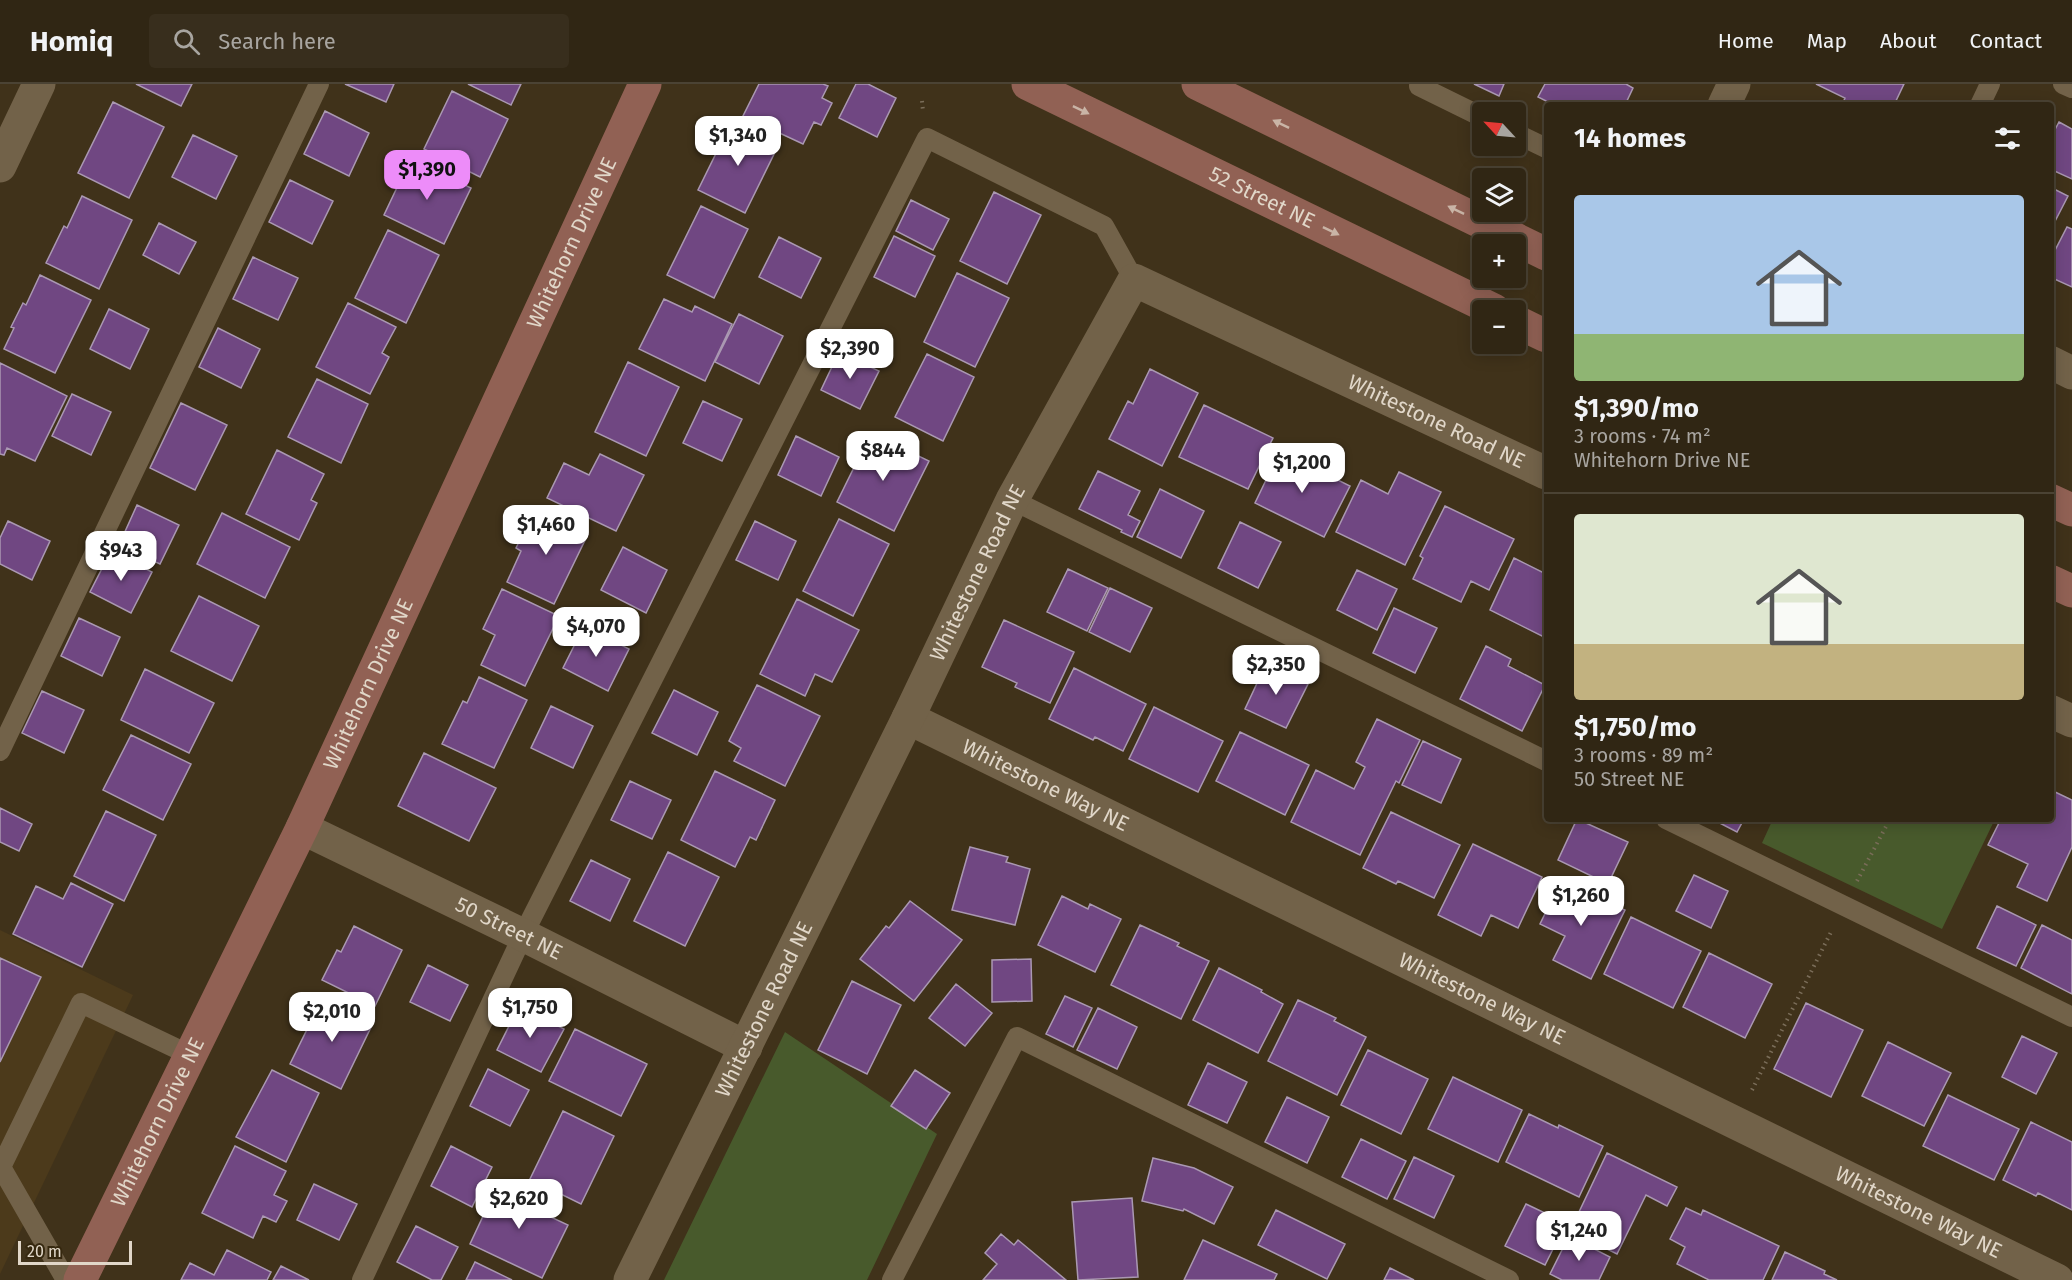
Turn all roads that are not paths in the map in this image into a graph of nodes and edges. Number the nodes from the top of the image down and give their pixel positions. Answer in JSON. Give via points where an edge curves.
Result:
{"nodes":[{"id":1,"x":39,"y":84,"type":"edge"},
{"id":2,"x":319,"y":84,"type":"edge"},
{"id":3,"x":645,"y":84,"type":"edge"},
{"id":4,"x":1028,"y":84,"type":"edge"},
{"id":5,"x":1198,"y":84,"type":"edge"},
{"id":6,"x":1420,"y":84,"type":"edge"},
{"id":7,"x":1734,"y":84,"type":"edge"},
{"id":8,"x":1990,"y":84,"type":"edge"},
{"id":9,"x":2063,"y":84,"type":"edge"},
{"id":10,"x":2072,"y":88,"type":"edge"},
{"id":11,"x":1725,"y":102,"type":"edge"},
{"id":12,"x":1981,"y":102,"type":"edge"},
{"id":13,"x":1472,"y":112,"type":"edge"},
{"id":14,"x":1526,"y":138,"type":"edge"},
{"id":15,"x":1544,"y":147,"type":"edge"},
{"id":16,"x":0,"y":166,"type":"edge"},
{"id":17,"x":1544,"y":253,"type":"edge"},
{"id":18,"x":1134,"y":280,"type":"junction"},
{"id":19,"x":1473,"y":300,"type":"edge"},
{"id":20,"x":1526,"y":326,"type":"edge"},
{"id":21,"x":1544,"y":335,"type":"edge"},
{"id":22,"x":2054,"y":364,"type":"edge"},
{"id":23,"x":2072,"y":373,"type":"edge"},
{"id":24,"x":1544,"y":471,"type":"edge"},
{"id":25,"x":1012,"y":500,"type":"junction"},
{"id":26,"x":2054,"y":502,"type":"edge"},
{"id":27,"x":2072,"y":510,"type":"edge"},
{"id":28,"x":2054,"y":583,"type":"edge"},
{"id":29,"x":2072,"y":591,"type":"edge"},
{"id":30,"x":2054,"y":713,"type":"edge"},
{"id":31,"x":908,"y":718,"type":"junction"},
{"id":32,"x":2072,"y":721,"type":"edge"},
{"id":33,"x":0,"y":751,"type":"edge"},
{"id":34,"x":1544,"y":760,"type":"edge"},
{"id":35,"x":1672,"y":822,"type":"edge"},
{"id":36,"x":302,"y":828,"type":"junction"},
{"id":37,"x":523,"y":935,"type":"junction"},
{"id":38,"x":2072,"y":1017,"type":"edge"},
{"id":39,"x":746,"y":1047,"type":"junction"},
{"id":40,"x":190,"y":1055,"type":"junction"},
{"id":41,"x":0,"y":1168,"type":"edge"},
{"id":42,"x":66,"y":1280,"type":"edge"},
{"id":43,"x":80,"y":1280,"type":"edge"},
{"id":44,"x":362,"y":1280,"type":"edge"},
{"id":45,"x":630,"y":1280,"type":"edge"},
{"id":46,"x":892,"y":1280,"type":"edge"},
{"id":47,"x":1509,"y":1280,"type":"edge"},
{"id":48,"x":2057,"y":1280,"type":"edge"}],
"edges":[{"from":1,"to":16,"type":"street"},
{"from":2,"to":33,"type":"lane"},
{"from":3,"to":36,"type":"street","name":"Whitehorn Drive NE"},
{"from":4,"to":19,"type":"street","name":"52 Street NE","one_way":true},
{"from":17,"to":5,"type":"street","one_way":true},
{"from":6,"to":13,"type":"lane"},
{"from":7,"to":11,"type":"street"},
{"from":8,"to":12,"type":"lane"},
{"from":9,"to":10,"type":"lane"},
{"from":14,"to":15,"type":"lane"},
{"from":18,"to":24,"type":"street","name":"Whitestone Road NE"},
{"from":18,"to":25,"type":"street","name":"Whitestone Road NE"},
{"from":18,"to":37,"type":"lane","via":[[1104,226],[927,138]]},
{"from":20,"to":21,"type":"street"},
{"from":22,"to":23,"type":"street"},
{"from":25,"to":31,"type":"street","name":"Whitestone Road NE"},
{"from":25,"to":34,"type":"lane"},
{"from":26,"to":27,"type":"street"},
{"from":28,"to":29,"type":"street"},
{"from":30,"to":32,"type":"street"},
{"from":31,"to":39,"type":"street","name":"Whitestone Road NE"},
{"from":31,"to":48,"type":"street","name":"Whitestone Way NE"},
{"from":35,"to":38,"type":"lane"},
{"from":36,"to":37,"type":"street","name":"50 Street NE"},
{"from":36,"to":40,"type":"street","name":"Whitehorn Drive NE"},
{"from":37,"to":39,"type":"street","name":"50 Street NE"},
{"from":37,"to":44,"type":"lane"},
{"from":39,"to":45,"type":"street","name":"Whitestone Road NE"},
{"from":40,"to":41,"type":"lane","via":[[81,1003]]},
{"from":40,"to":43,"type":"street","name":"Whitehorn Drive NE"},
{"from":41,"to":42,"type":"lane"},
{"from":46,"to":47,"type":"lane","via":[[1017,1037]]}]}
